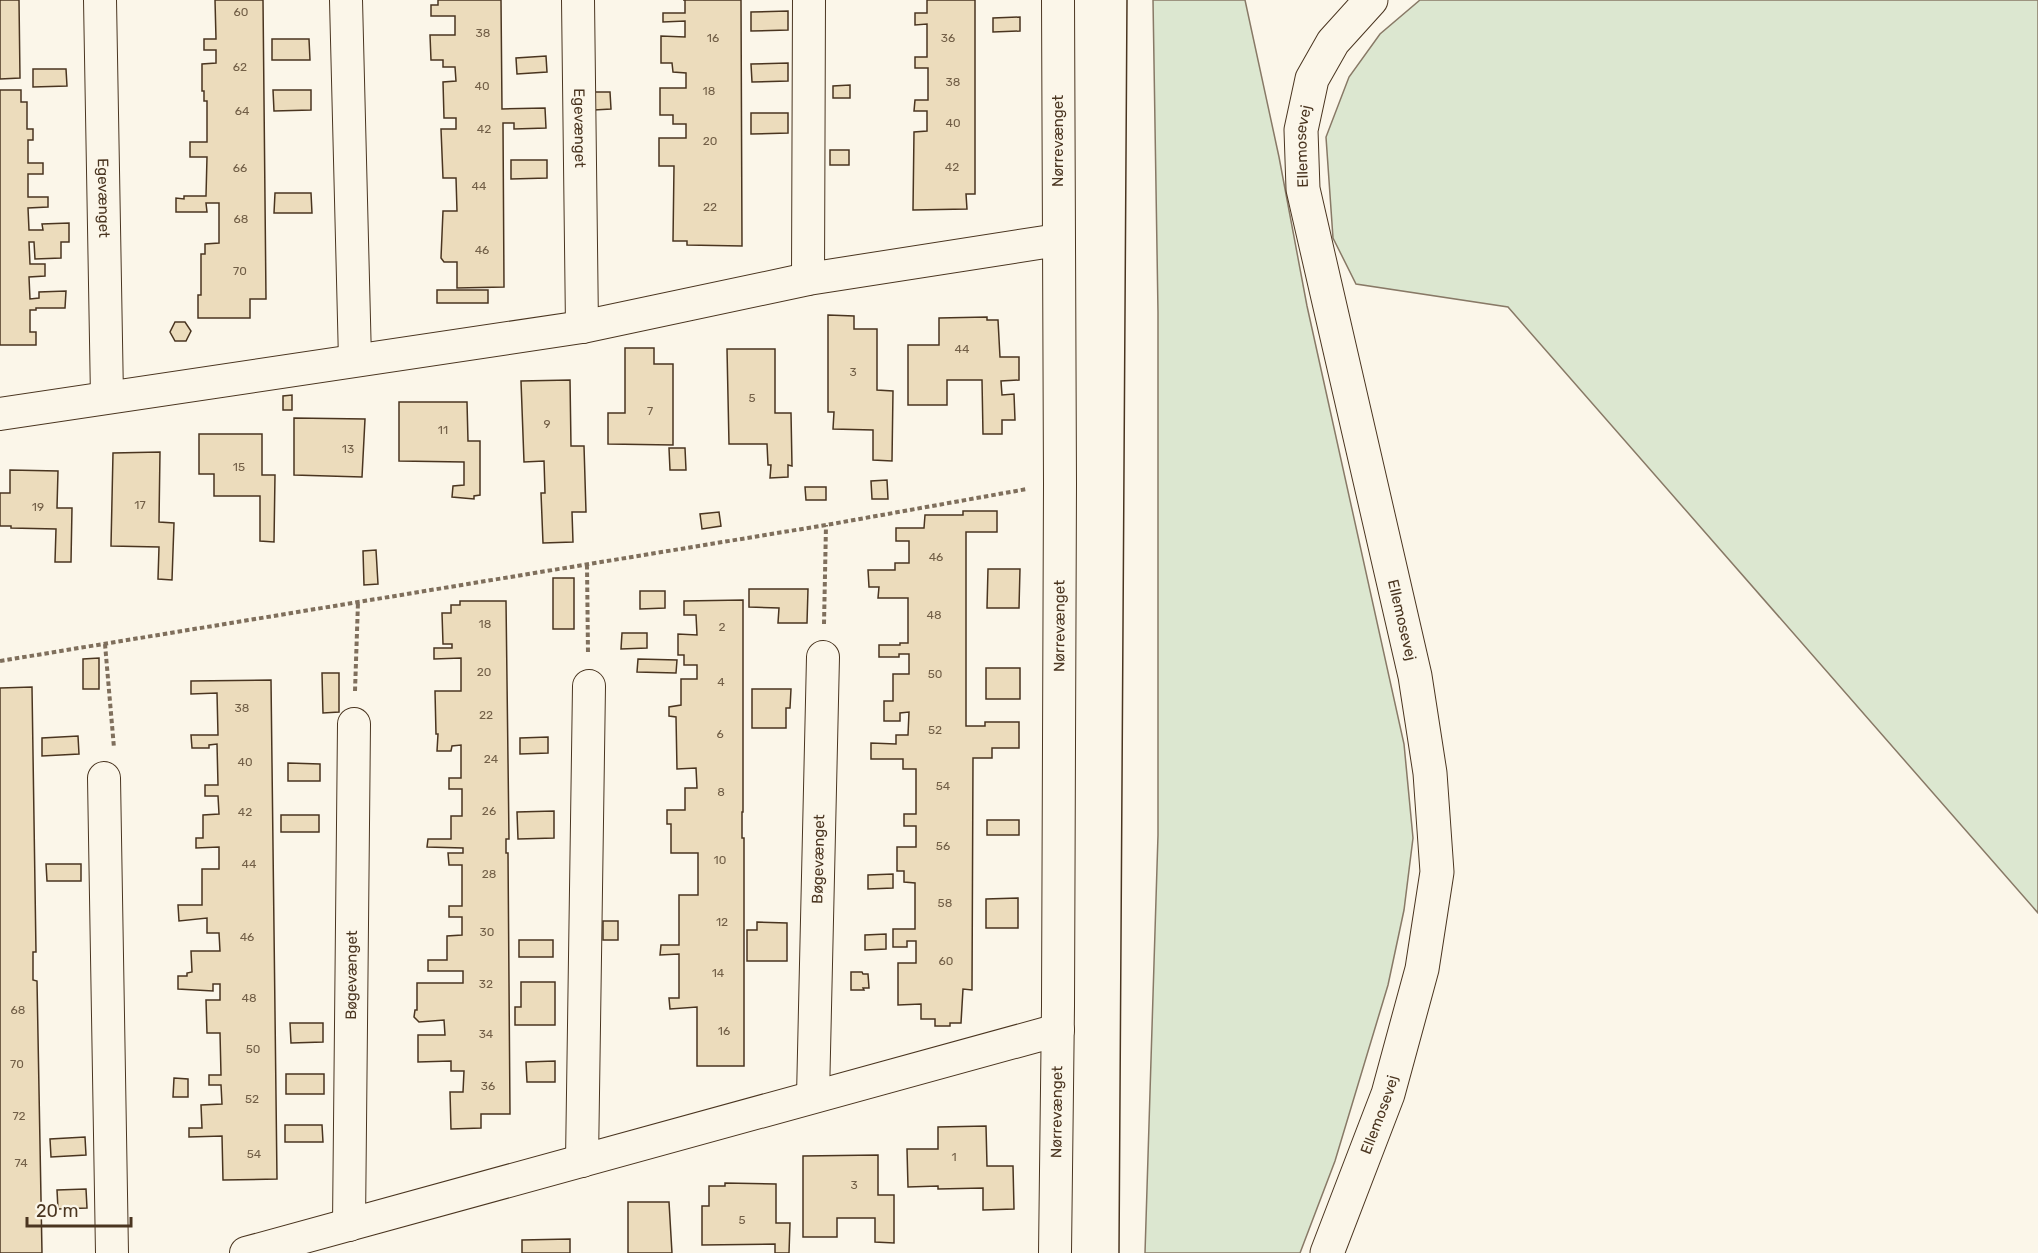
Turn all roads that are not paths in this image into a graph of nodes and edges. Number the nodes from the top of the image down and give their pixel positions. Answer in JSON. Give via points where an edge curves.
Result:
{"nodes":[{"id":1,"x":100,"y":0,"type":"edge"},
{"id":2,"x":346,"y":0,"type":"edge"},
{"id":3,"x":578,"y":0,"type":"edge"},
{"id":4,"x":809,"y":0,"type":"edge"},
{"id":5,"x":1058,"y":0,"type":"edge"},
{"id":6,"x":1371,"y":0,"type":"edge"},
{"id":7,"x":1058,"y":240,"type":"junction"},
{"id":8,"x":808,"y":279,"type":"junction"},
{"id":9,"x":582,"y":327,"type":"junction"},
{"id":10,"x":355,"y":360,"type":"junction"},
{"id":11,"x":106,"y":397,"type":"junction"},
{"id":12,"x":0,"y":414,"type":"edge"},
{"id":13,"x":823,"y":657,"type":"road end"},
{"id":14,"x":589,"y":686,"type":"road end"},
{"id":15,"x":354,"y":724,"type":"road end"},
{"id":16,"x":104,"y":778,"type":"road end"},
{"id":17,"x":1058,"y":1030,"type":"junction"},
{"id":18,"x":813,"y":1096,"type":"junction"},
{"id":19,"x":582,"y":1161,"type":"junction"},
{"id":20,"x":349,"y":1225,"type":"junction"},
{"id":21,"x":112,"y":1253,"type":"edge"},
{"id":22,"x":246,"y":1253,"type":"edge"},
{"id":23,"x":1055,"y":1253,"type":"edge"},
{"id":24,"x":1327,"y":1253,"type":"edge"}],
"edges":[{"from":1,"to":11,"type":"street","name":"Egevænget"},
{"from":2,"to":10,"type":"street"},
{"from":3,"to":9,"type":"street","name":"Egevænget"},
{"from":4,"to":8,"type":"street"},
{"from":5,"to":7,"type":"street","name":"Nørrevænget"},
{"from":6,"to":24,"type":"street","name":"Ellemosevej","via":[[1334,42],[1312,79],[1301,130],[1304,189],[1415,676],[1430,773],[1437,872],[1422,969],[1388,1094]]},
{"from":7,"to":8,"type":"street"},
{"from":7,"to":17,"type":"street","name":"Nørrevænget"},
{"from":8,"to":9,"type":"street"},
{"from":9,"to":10,"type":"street"},
{"from":10,"to":11,"type":"street"},
{"from":11,"to":12,"type":"street"},
{"from":13,"to":18,"type":"street","name":"Bøgevænget"},
{"from":14,"to":19,"type":"street"},
{"from":15,"to":20,"type":"street","name":"Bøgevænget"},
{"from":16,"to":21,"type":"street"},
{"from":17,"to":18,"type":"street"},
{"from":17,"to":23,"type":"street","name":"Nørrevænget"},
{"from":18,"to":19,"type":"street"},
{"from":19,"to":20,"type":"street"},
{"from":20,"to":22,"type":"street"}]}
